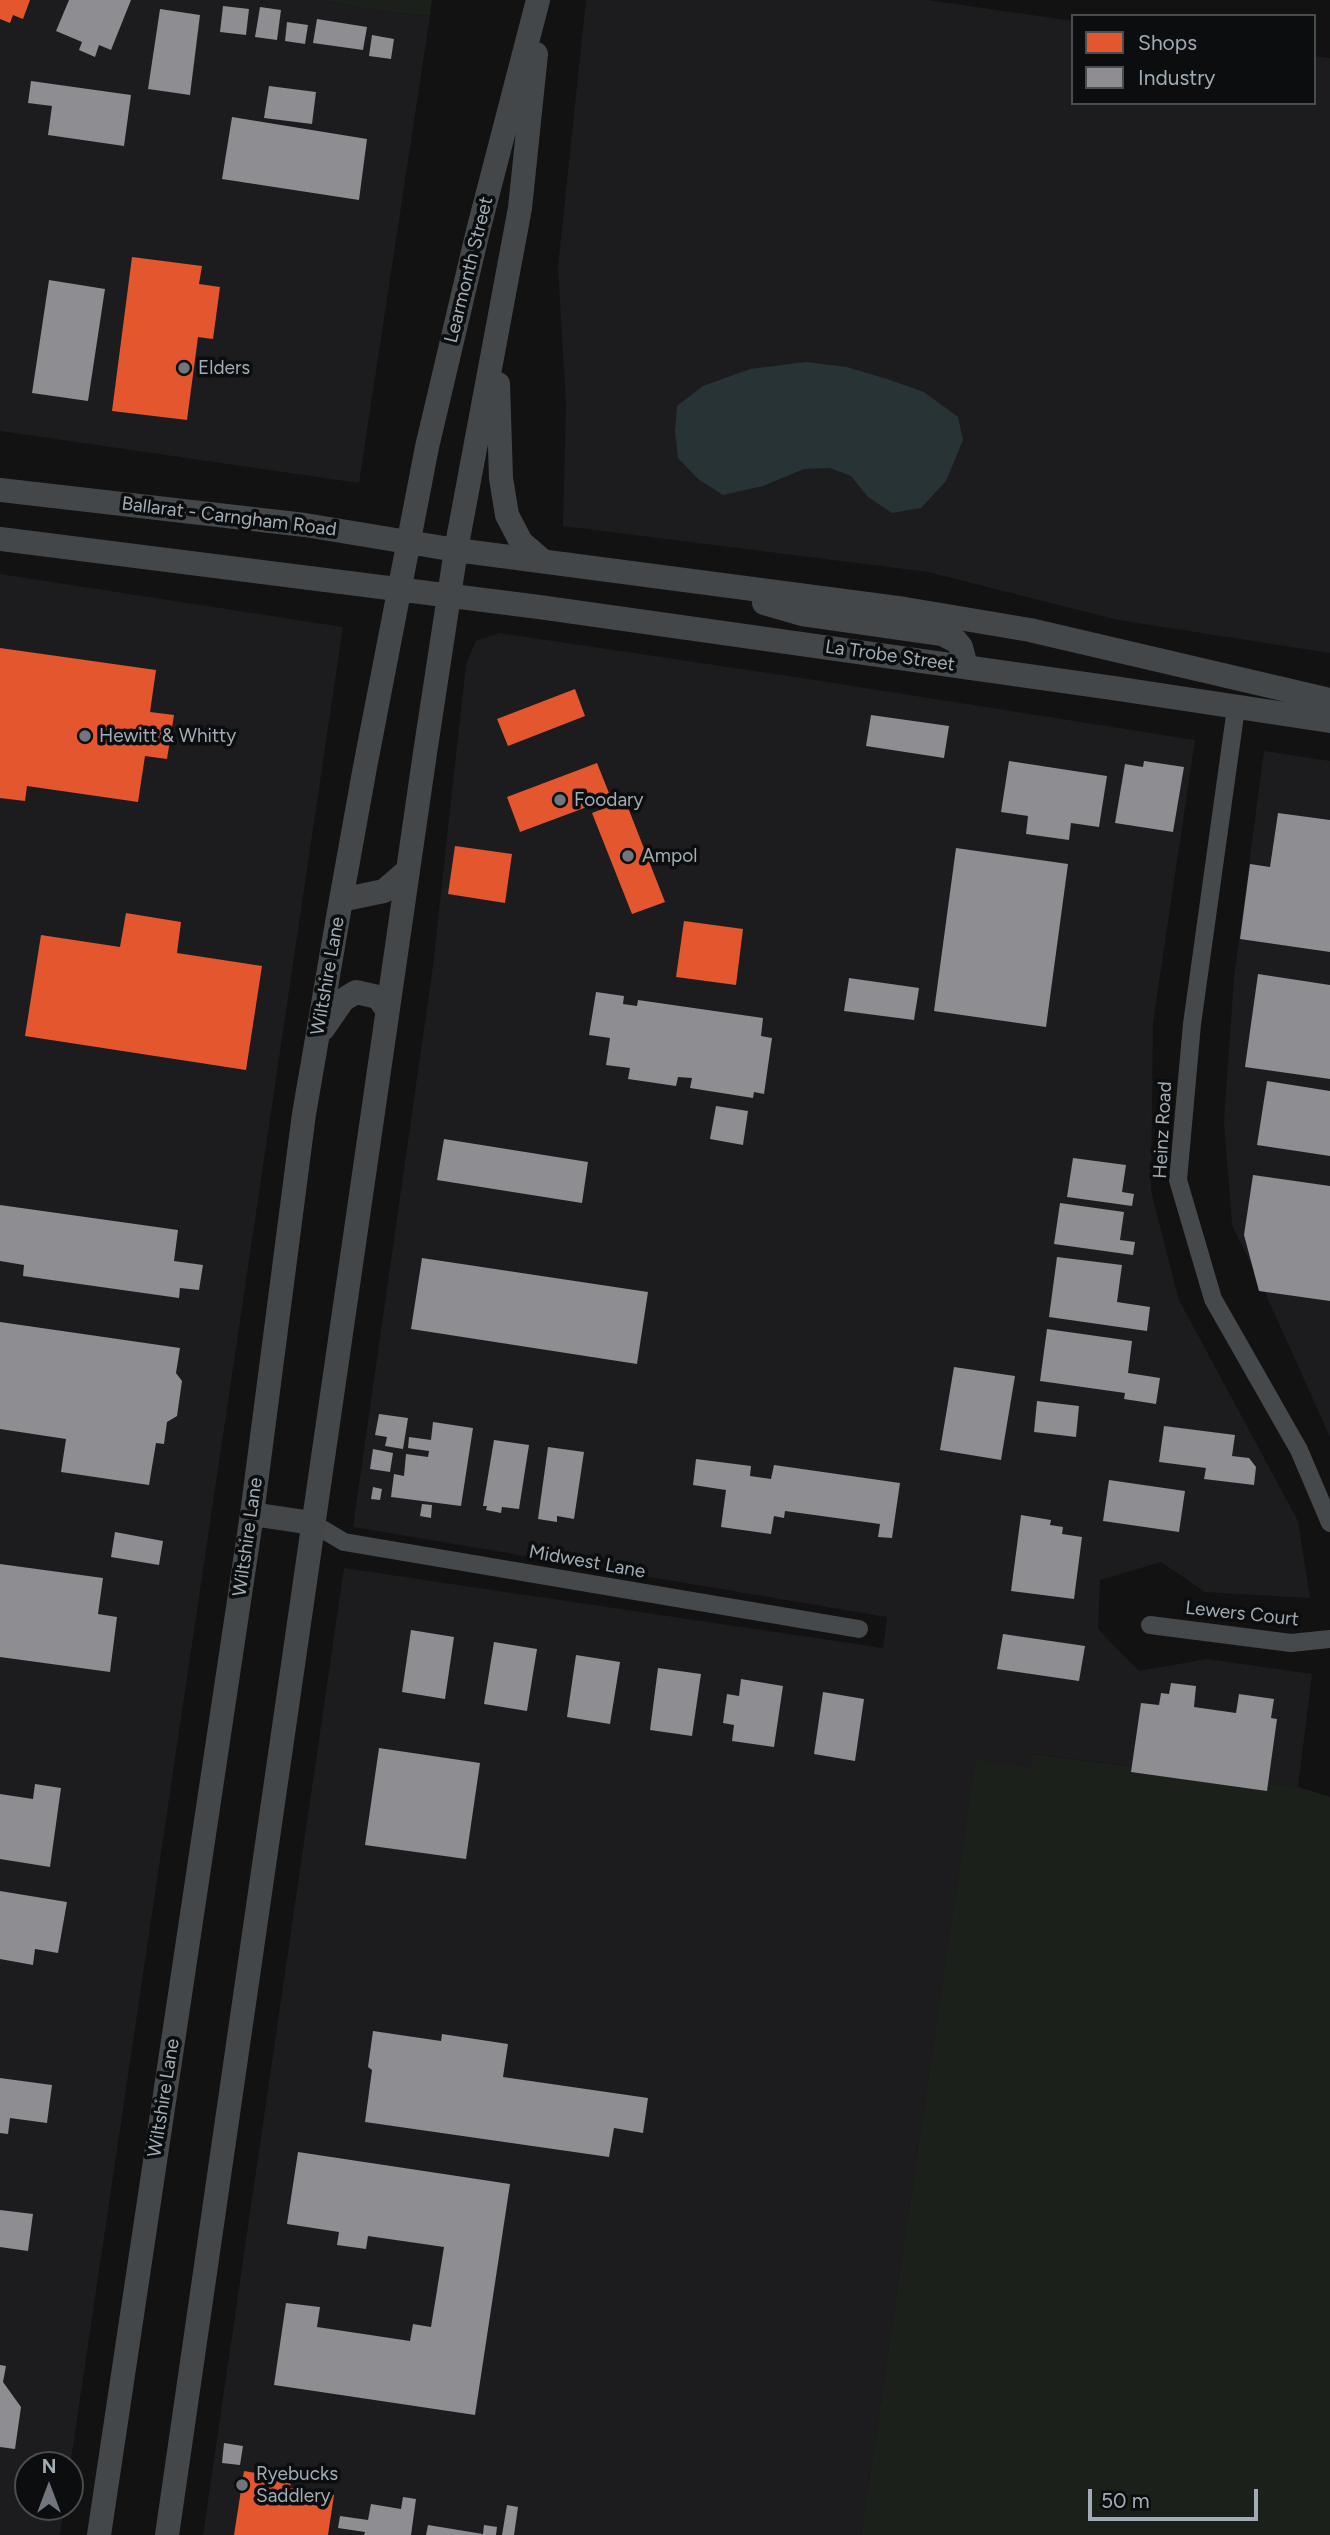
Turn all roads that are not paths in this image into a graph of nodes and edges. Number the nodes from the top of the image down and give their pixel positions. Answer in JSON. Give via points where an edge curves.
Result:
{"nodes":[{"id":1,"x":539,"y":0,"type":"edge"},
{"id":2,"x":496,"y":339,"type":"junction"},
{"id":3,"x":0,"y":490,"type":"edge"},
{"id":4,"x":0,"y":538,"type":"edge"},
{"id":5,"x":407,"y":542,"type":"junction"},
{"id":6,"x":456,"y":550,"type":"junction"},
{"id":7,"x":543,"y":561,"type":"junction"},
{"id":8,"x":714,"y":584,"type":"junction"},
{"id":9,"x":399,"y":589,"type":"junction"},
{"id":10,"x":449,"y":594,"type":"junction"},
{"id":11,"x":820,"y":617,"type":"junction"},
{"id":12,"x":1069,"y":638,"type":"junction"},
{"id":13,"x":821,"y":646,"type":"junction"},
{"id":14,"x":966,"y":667,"type":"junction"},
{"id":15,"x":1330,"y":700,"type":"edge"},
{"id":16,"x":1236,"y":708,"type":"junction"},
{"id":17,"x":1330,"y":721,"type":"edge"},
{"id":18,"x":407,"y":871,"type":"junction"},
{"id":19,"x":341,"y":900,"type":"junction"},
{"id":20,"x":387,"y":1010,"type":"junction"},
{"id":21,"x":318,"y":1039,"type":"junction"},
{"id":22,"x":252,"y":1514,"type":"junction"},
{"id":23,"x":312,"y":1523,"type":"junction"},
{"id":24,"x":1330,"y":1523,"type":"edge"},
{"id":25,"x":1150,"y":1625,"type":"dead end"},
{"id":26,"x":859,"y":1629,"type":"dead end"},
{"id":27,"x":1330,"y":1639,"type":"edge"},
{"id":28,"x":99,"y":2535,"type":"edge"},
{"id":29,"x":167,"y":2535,"type":"edge"}],
"edges":[{"from":1,"to":2,"type":"main road","name":"Learmonth Street","via":[[525,173]]},
{"from":1,"to":5,"type":"main road","name":"Learmonth Street","via":[[478,231]]},
{"from":2,"to":6,"type":"main road","name":"Learmonth Street"},
{"from":2,"to":7,"type":"main road","via":[[501,478],[507,515],[521,542]]},
{"from":3,"to":5,"type":"main road","name":"Ballarat - Carngham Road","via":[[237,516]]},
{"from":4,"to":9,"type":"main road"},
{"from":5,"to":6,"type":"main road","name":"Ballarat - Carngham Road"},
{"from":5,"to":9,"type":"main road","name":"Wiltshire Lane"},
{"from":6,"to":7,"type":"main road"},
{"from":6,"to":10,"type":"main road"},
{"from":7,"to":8,"type":"main road"},
{"from":8,"to":11,"type":"main road","via":[[775,607]]},
{"from":8,"to":12,"type":"main road","via":[[905,609]]},
{"from":9,"to":10,"type":"main road"},
{"from":9,"to":19,"type":"main road","name":"Wiltshire Lane"},
{"from":10,"to":13,"type":"main road","name":"La Trobe Street"},
{"from":10,"to":18,"type":"main road"},
{"from":11,"to":13,"type":"main road"},
{"from":11,"to":14,"type":"main road","via":[[942,634],[961,647]]},
{"from":12,"to":15,"type":"main road"},
{"from":12,"to":16,"type":"main road","via":[[1119,663],[1229,692]]},
{"from":13,"to":14,"type":"main road","name":"La Trobe Street"},
{"from":14,"to":16,"type":"main road","name":"La Trobe Street"},
{"from":16,"to":17,"type":"main road","name":"La Trobe Street"},
{"from":16,"to":24,"type":"street","name":"Heinz Road","via":[[1192,1024],[1178,1180],[1213,1299],[1299,1450]]},
{"from":18,"to":19,"type":"main road","via":[[384,891]]},
{"from":18,"to":20,"type":"main road"},
{"from":19,"to":21,"type":"main road","name":"Wiltshire Lane"},
{"from":20,"to":21,"type":"main road","via":[[374,995],[351,994]]},
{"from":20,"to":23,"type":"main road"},
{"from":21,"to":22,"type":"main road","name":"Wiltshire Lane","via":[[302,1128]]},
{"from":22,"to":23,"type":"main road"},
{"from":22,"to":28,"type":"main road","name":"Wiltshire Lane"},
{"from":23,"to":26,"type":"street","name":"Midwest Lane","via":[[344,1542]]},
{"from":23,"to":29,"type":"main road"},
{"from":25,"to":27,"type":"street","name":"Lewers Court","via":[[1291,1643]]}]}
